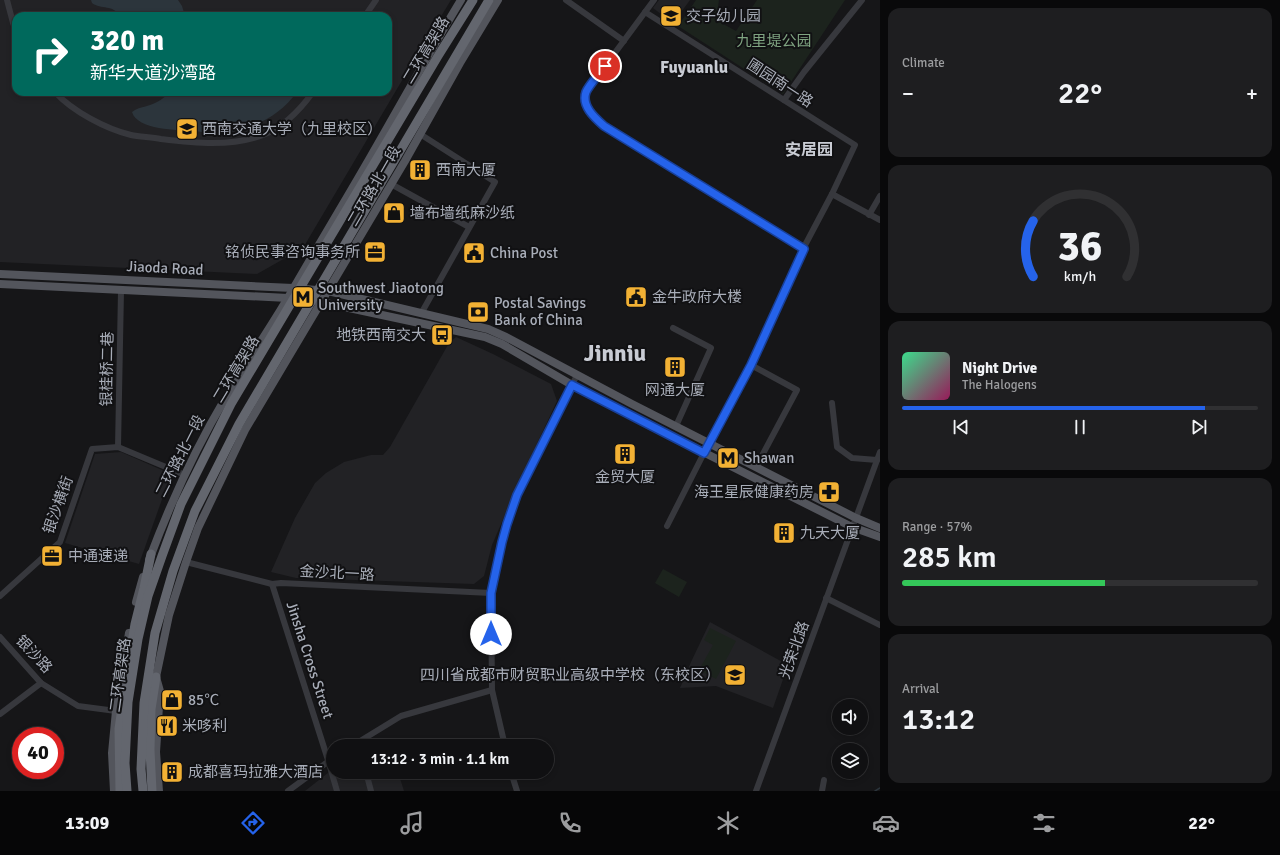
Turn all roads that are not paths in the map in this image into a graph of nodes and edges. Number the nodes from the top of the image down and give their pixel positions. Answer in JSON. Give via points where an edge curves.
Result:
{"nodes":[{"id":1,"x":7,"y":0,"type":"edge"},
{"id":2,"x":376,"y":0,"type":"edge"},
{"id":3,"x":461,"y":0,"type":"edge"},
{"id":4,"x":473,"y":0,"type":"edge"},
{"id":5,"x":490,"y":0,"type":"edge"},
{"id":6,"x":498,"y":0,"type":"edge"},
{"id":7,"x":566,"y":0,"type":"edge"},
{"id":8,"x":654,"y":0,"type":"edge"},
{"id":9,"x":862,"y":0,"type":"edge"},
{"id":10,"x":368,"y":12,"type":"edge"},
{"id":11,"x":645,"y":12,"type":"junction"},
{"id":12,"x":12,"y":23,"type":"edge"},
{"id":13,"x":624,"y":41,"type":"junction"},
{"id":14,"x":59,"y":96,"type":"edge"},
{"id":15,"x":310,"y":96,"type":"edge"},
{"id":16,"x":784,"y":100,"type":"junction"},
{"id":17,"x":420,"y":134,"type":"junction"},
{"id":18,"x":391,"y":184,"type":"junction"},
{"id":19,"x":832,"y":194,"type":"junction"},
{"id":20,"x":880,"y":196,"type":"edge"},
{"id":21,"x":869,"y":214,"type":"junction"},
{"id":22,"x":880,"y":220,"type":"edge"},
{"id":23,"x":469,"y":227,"type":"junction"},
{"id":24,"x":804,"y":249,"type":"junction"},
{"id":25,"x":0,"y":274,"type":"edge"},
{"id":26,"x":0,"y":284,"type":"edge"},
{"id":27,"x":294,"y":288,"type":"junction"},
{"id":28,"x":121,"y":291,"type":"junction"},
{"id":29,"x":328,"y":291,"type":"junction"},
{"id":30,"x":288,"y":298,"type":"junction"},
{"id":31,"x":321,"y":302,"type":"junction"},
{"id":32,"x":422,"y":312,"type":"junction"},
{"id":33,"x":673,"y":328,"type":"dead end"},
{"id":34,"x":751,"y":365,"type":"junction"},
{"id":35,"x":577,"y":375,"type":"junction"},
{"id":36,"x":572,"y":385,"type":"junction"},
{"id":37,"x":832,"y":403,"type":"dead end"},
{"id":38,"x":676,"y":426,"type":"junction"},
{"id":39,"x":709,"y":443,"type":"junction"},
{"id":40,"x":118,"y":447,"type":"junction"},
{"id":41,"x":880,"y":452,"type":"edge"},
{"id":42,"x":704,"y":453,"type":"junction"},
{"id":43,"x":877,"y":460,"type":"junction"},
{"id":44,"x":756,"y":467,"type":"junction"},
{"id":45,"x":185,"y":475,"type":"junction"},
{"id":46,"x":856,"y":518,"type":"junction"},
{"id":47,"x":667,"y":526,"type":"dead end"},
{"id":48,"x":852,"y":527,"type":"junction"},
{"id":49,"x":880,"y":528,"type":"edge"},
{"id":50,"x":880,"y":537,"type":"edge"},
{"id":51,"x":151,"y":554,"type":"junction"},
{"id":52,"x":186,"y":562,"type":"junction"},
{"id":53,"x":272,"y":584,"type":"junction"},
{"id":54,"x":491,"y":593,"type":"junction"},
{"id":55,"x":0,"y":596,"type":"edge"},
{"id":56,"x":826,"y":598,"type":"junction"},
{"id":57,"x":880,"y":625,"type":"edge"},
{"id":58,"x":0,"y":637,"type":"edge"},
{"id":59,"x":156,"y":677,"type":"junction"},
{"id":60,"x":41,"y":683,"type":"junction"},
{"id":61,"x":492,"y":690,"type":"junction"},
{"id":62,"x":116,"y":711,"type":"junction"},
{"id":63,"x":0,"y":714,"type":"edge"},
{"id":64,"x":366,"y":739,"type":"edge"},
{"id":65,"x":503,"y":739,"type":"edge"},
{"id":66,"x":326,"y":744,"type":"edge"},
{"id":67,"x":326,"y":763,"type":"edge"},
{"id":68,"x":335,"y":779,"type":"edge"},
{"id":69,"x":368,"y":779,"type":"edge"},
{"id":70,"x":514,"y":779,"type":"edge"},
{"id":71,"x":824,"y":780,"type":"dead end"},
{"id":72,"x":114,"y":791,"type":"edge"},
{"id":73,"x":120,"y":791,"type":"edge"},
{"id":74,"x":127,"y":791,"type":"edge"},
{"id":75,"x":143,"y":791,"type":"edge"},
{"id":76,"x":152,"y":791,"type":"edge"},
{"id":77,"x":159,"y":791,"type":"edge"},
{"id":78,"x":288,"y":791,"type":"edge"},
{"id":79,"x":337,"y":791,"type":"edge"},
{"id":80,"x":371,"y":791,"type":"edge"},
{"id":81,"x":517,"y":791,"type":"edge"},
{"id":82,"x":756,"y":791,"type":"edge"},
{"id":83,"x":822,"y":791,"type":"edge"}],
"edges":[{"from":1,"to":12,"type":"street"},
{"from":2,"to":10,"type":"street"},
{"from":3,"to":27,"type":"main road","name":"二环路北一段"},
{"from":4,"to":74,"type":"highway","name":"二环高架路","bridge":true,"via":[[231,404],[181,504],[148,596],[138,640],[128,702],[125,763]]},
{"from":5,"to":75,"type":"highway","name":"二环高架路","bridge":true,"via":[[239,424],[196,511],[173,571],[155,633],[144,703]]},
{"from":6,"to":17,"type":"main road","name":"二环路北一段"},
{"from":7,"to":13,"type":"street"},
{"from":8,"to":11,"type":"street"},
{"from":9,"to":16,"type":"street"},
{"from":11,"to":13,"type":"street"},
{"from":11,"to":16,"type":"street","name":"圃园南一路"},
{"from":13,"to":24,"type":"street","via":[[586,92],[585,102],[592,115],[604,126]]},
{"from":14,"to":15,"type":"street","via":[[94,121],[131,135],[209,143],[237,141],[264,134],[290,119]]},
{"from":16,"to":19,"type":"street","name":"圃园南一路","via":[[855,145]]},
{"from":17,"to":18,"type":"main road","name":"二环路北一段"},
{"from":17,"to":23,"type":"street","via":[[495,182]]},
{"from":18,"to":23,"type":"street"},
{"from":18,"to":29,"type":"main road","name":"二环路北一段"},
{"from":19,"to":21,"type":"street"},
{"from":19,"to":24,"type":"street"},
{"from":20,"to":21,"type":"street"},
{"from":21,"to":22,"type":"street"},
{"from":23,"to":32,"type":"street"},
{"from":24,"to":34,"type":"street"},
{"from":25,"to":27,"type":"main road","name":"Jiaoda Road"},
{"from":26,"to":28,"type":"main road","name":"Jiaoda Road"},
{"from":27,"to":29,"type":"main road","name":"Jiaoda Road"},
{"from":27,"to":30,"type":"main road","name":"二环路北一段"},
{"from":28,"to":30,"type":"main road","name":"Jiaoda Road"},
{"from":28,"to":40,"type":"street","name":"银桂桥二巷"},
{"from":29,"to":31,"type":"main road","name":"二环路北一段"},
{"from":29,"to":32,"type":"main road","name":"Jiaoda Road"},
{"from":30,"to":31,"type":"main road","name":"Jiaoda Road"},
{"from":30,"to":45,"type":"main road","name":"二环路北一段","via":[[226,398]]},
{"from":31,"to":36,"type":"main road","name":"Jiaoda Road","via":[[485,337],[502,344]]},
{"from":31,"to":52,"type":"main road","name":"二环路北一段","via":[[245,430],[198,528]]},
{"from":32,"to":35,"type":"main road","name":"Jiaoda Road","via":[[488,329]]},
{"from":33,"to":38,"type":"street","via":[[711,348]]},
{"from":34,"to":39,"type":"street"},
{"from":34,"to":44,"type":"street","via":[[797,390]]},
{"from":35,"to":36,"type":"street"},
{"from":35,"to":38,"type":"main road","name":"Jiaoda Road"},
{"from":36,"to":42,"type":"main road","name":"Jiaoda Road"},
{"from":36,"to":54,"type":"street","via":[[517,495],[502,542]]},
{"from":37,"to":43,"type":"street","via":[[837,447],[852,458]]},
{"from":38,"to":39,"type":"main road","name":"Jiaoda Road"},
{"from":39,"to":42,"type":"street"},
{"from":39,"to":44,"type":"main road","name":"Jiaoda Road"},
{"from":40,"to":45,"type":"street"},
{"from":40,"to":55,"type":"street","name":"银沙横街","via":[[92,449],[60,542]]},
{"from":41,"to":43,"type":"street","name":"光荣北路"},
{"from":42,"to":47,"type":"street"},
{"from":42,"to":48,"type":"main road","name":"Jiaoda Road"},
{"from":43,"to":46,"type":"street","name":"光荣北路"},
{"from":44,"to":46,"type":"main road","name":"Jiaoda Road"},
{"from":45,"to":51,"type":"main road","name":"二环路北一段"},
{"from":46,"to":48,"type":"street","name":"光荣北路"},
{"from":46,"to":49,"type":"main road","name":"Jiaoda Road"},
{"from":48,"to":50,"type":"main road","name":"Jiaoda Road"},
{"from":48,"to":56,"type":"street","name":"光荣北路"},
{"from":51,"to":62,"type":"main road","name":"二环路北一段","via":[[141,580],[131,621]]},
{"from":51,"to":73,"type":"highway","via":[[135,624],[119,729]]},
{"from":52,"to":53,"type":"street","name":"金沙北一路"},
{"from":52,"to":59,"type":"main road","name":"二环路北一段","via":[[169,615]]},
{"from":53,"to":54,"type":"street","name":"金沙北一路"},
{"from":53,"to":66,"type":"street","name":"Jinsha Cross Street"},
{"from":54,"to":61,"type":"street"},
{"from":56,"to":57,"type":"street"},
{"from":56,"to":82,"type":"street","name":"光荣北路"},
{"from":58,"to":60,"type":"street","name":"银沙路"},
{"from":59,"to":76,"type":"highway","via":[[151,716]]},
{"from":59,"to":77,"type":"main road","name":"二环路北一段","via":[[160,691],[156,752]]},
{"from":60,"to":62,"type":"street","name":"银沙路","via":[[78,706]]},
{"from":60,"to":63,"type":"street"},
{"from":61,"to":64,"type":"street","via":[[401,716]]},
{"from":61,"to":65,"type":"street"},
{"from":62,"to":72,"type":"main road","name":"二环路北一段","via":[[112,753]]},
{"from":67,"to":78,"type":"street"},
{"from":68,"to":79,"type":"street","name":"Jinsha Cross Street"},
{"from":69,"to":80,"type":"street"},
{"from":70,"to":81,"type":"street"},
{"from":71,"to":83,"type":"street"}]}
